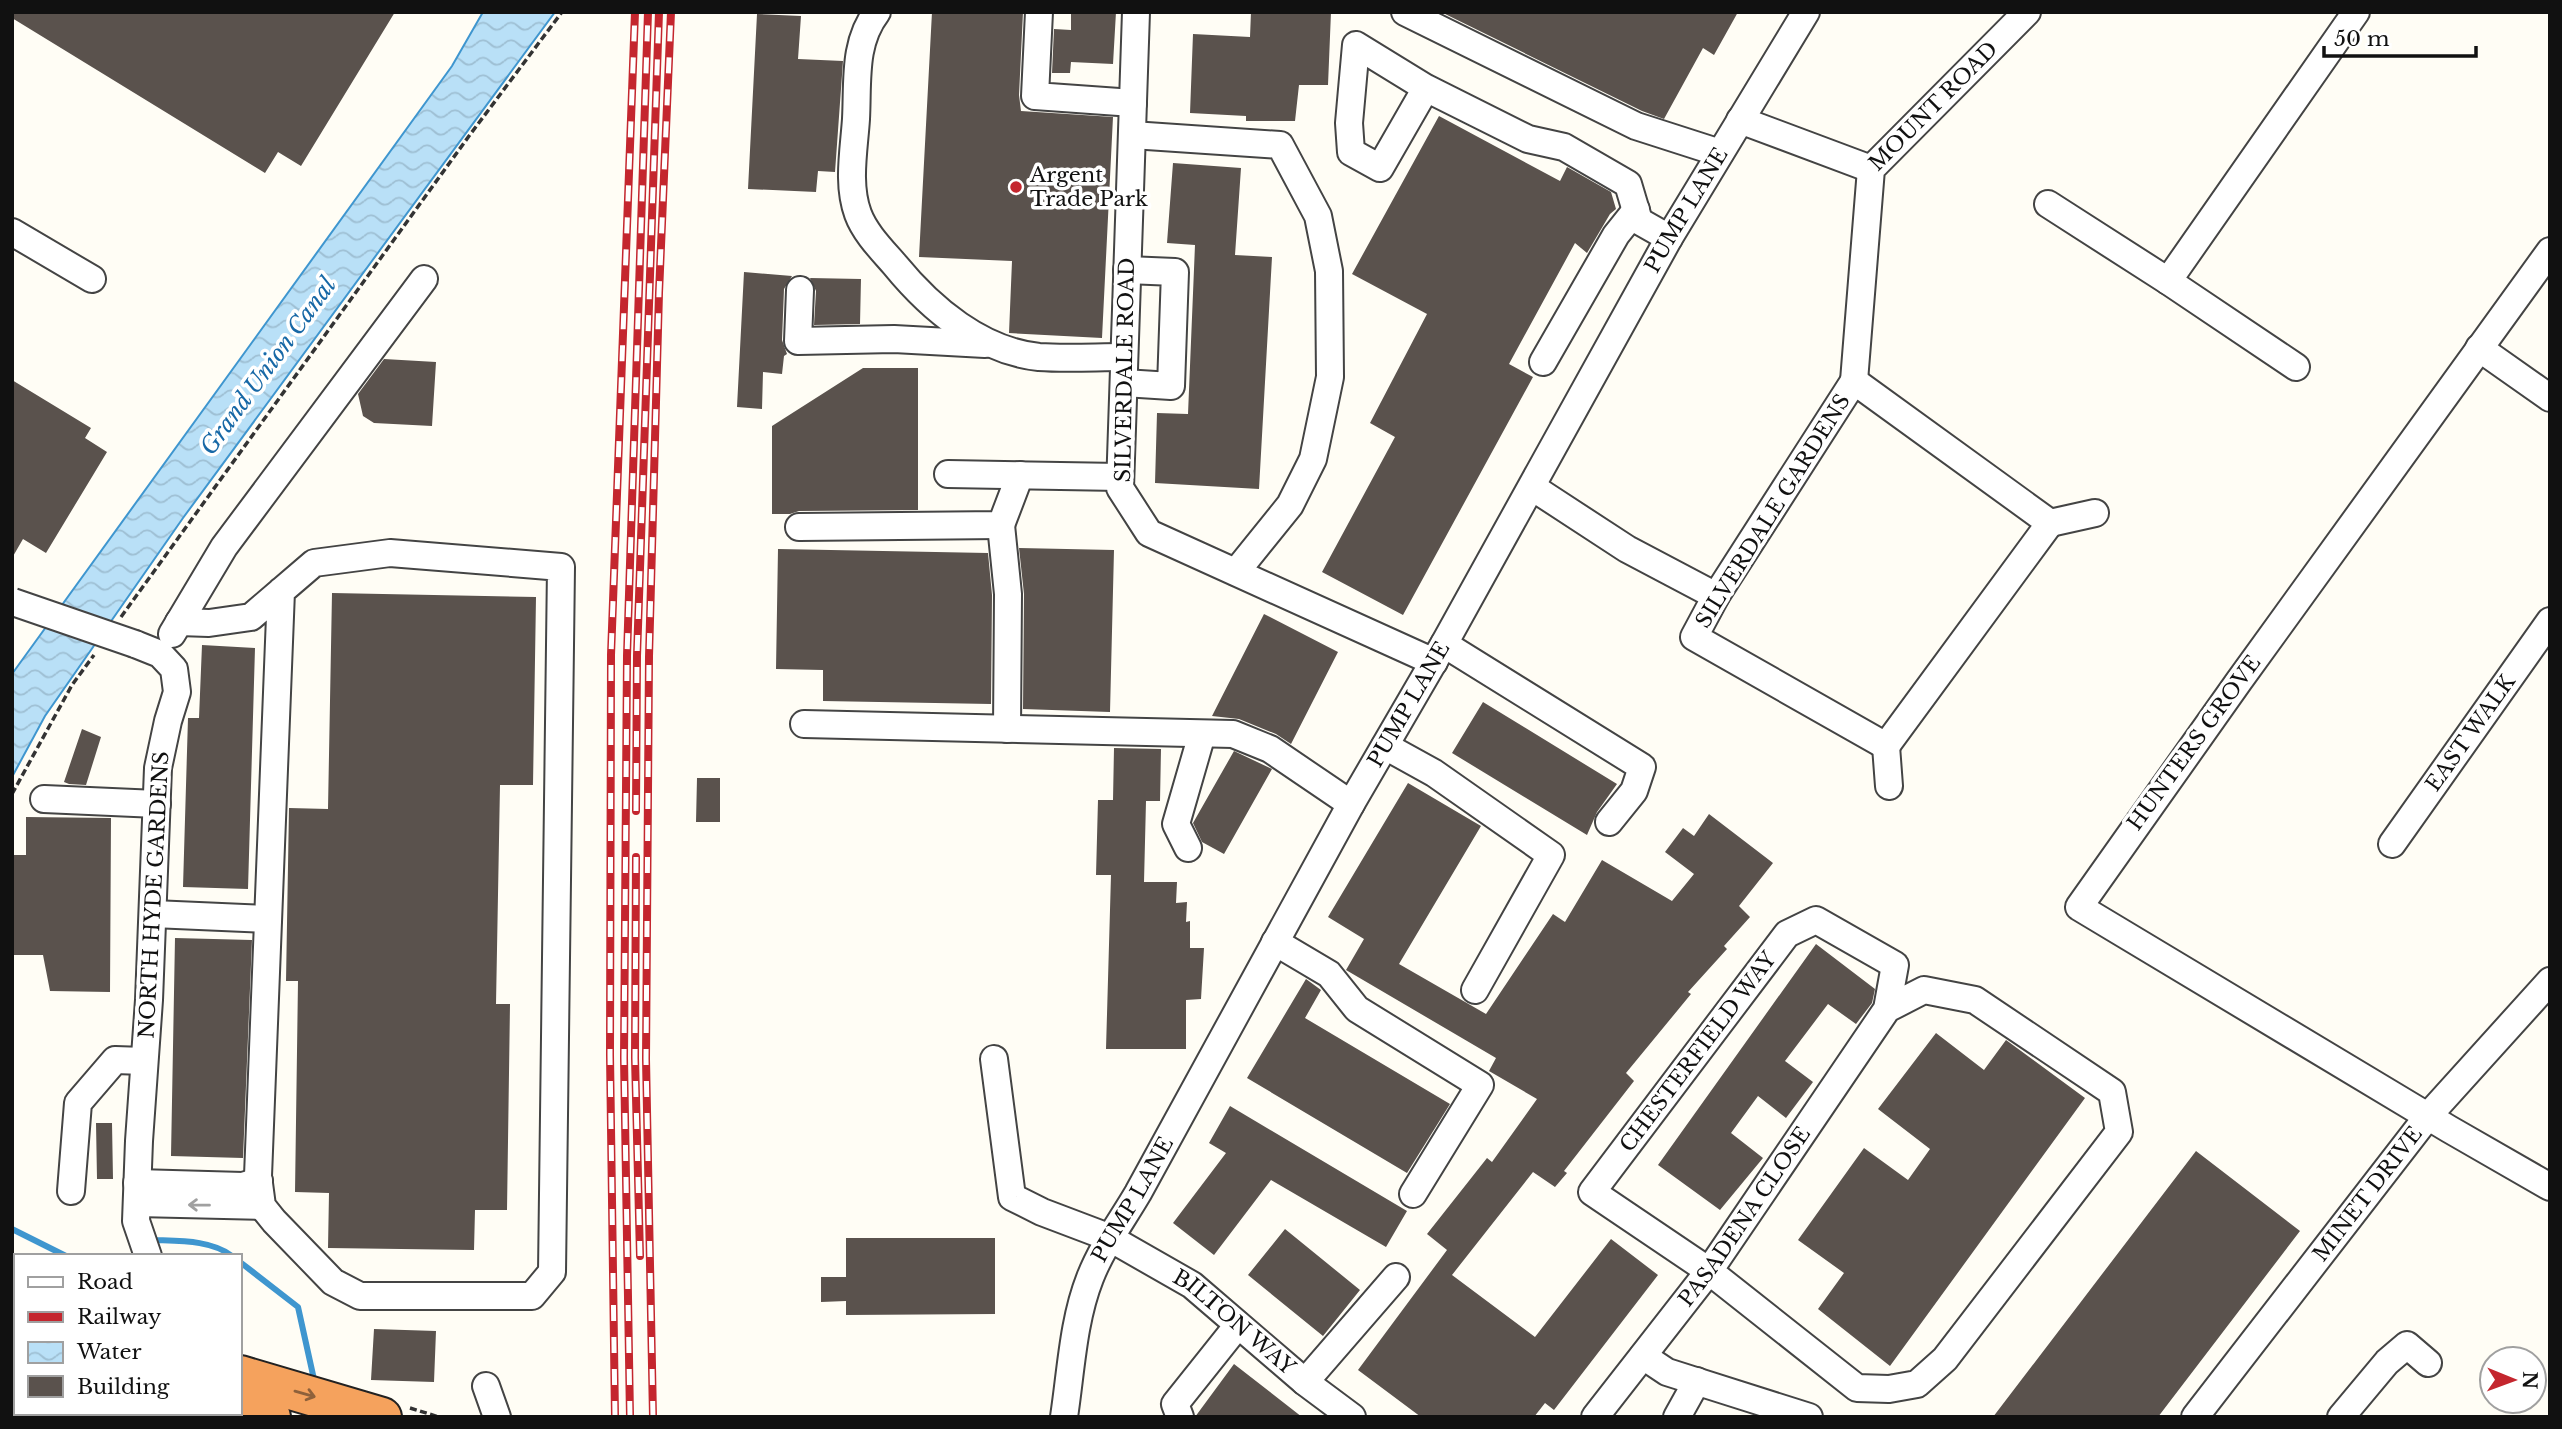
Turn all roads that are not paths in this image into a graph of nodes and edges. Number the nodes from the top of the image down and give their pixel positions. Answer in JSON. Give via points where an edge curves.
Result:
{"nodes":[{"id":1,"x":877,"y":12,"type":"edge"},
{"id":2,"x":1039,"y":12,"type":"edge"},
{"id":3,"x":1136,"y":12,"type":"edge"},
{"id":4,"x":1405,"y":12,"type":"edge"},
{"id":5,"x":1806,"y":12,"type":"edge"},
{"id":6,"x":2027,"y":12,"type":"edge"},
{"id":7,"x":2356,"y":12,"type":"edge"},
{"id":8,"x":1426,"y":88,"type":"dead end"},
{"id":9,"x":1133,"y":103,"type":"junction"},
{"id":10,"x":1740,"y":120,"type":"junction"},
{"id":11,"x":1132,"y":135,"type":"junction"},
{"id":12,"x":1720,"y":153,"type":"junction"},
{"id":13,"x":1871,"y":169,"type":"junction"},
{"id":14,"x":2048,"y":204,"type":"dead end"},
{"id":15,"x":1636,"y":210,"type":"junction"},
{"id":16,"x":12,"y":232,"type":"edge"},
{"id":17,"x":1669,"y":238,"type":"junction"},
{"id":18,"x":2550,"y":251,"type":"edge"},
{"id":19,"x":1127,"y":270,"type":"junction"},
{"id":20,"x":93,"y":279,"type":"dead end"},
{"id":21,"x":424,"y":279,"type":"dead end"},
{"id":22,"x":2168,"y":281,"type":"junction"},
{"id":23,"x":800,"y":289,"type":"dead end"},
{"id":24,"x":993,"y":345,"type":"junction"},
{"id":25,"x":2479,"y":348,"type":"junction"},
{"id":26,"x":1124,"y":357,"type":"junction"},
{"id":27,"x":1543,"y":362,"type":"dead end"},
{"id":28,"x":2296,"y":367,"type":"dead end"},
{"id":29,"x":1854,"y":381,"type":"junction"},
{"id":30,"x":1124,"y":383,"type":"junction"},
{"id":31,"x":2550,"y":398,"type":"edge"},
{"id":32,"x":948,"y":474,"type":"dead end"},
{"id":33,"x":1020,"y":475,"type":"junction"},
{"id":34,"x":1120,"y":477,"type":"junction"},
{"id":35,"x":1532,"y":487,"type":"junction"},
{"id":36,"x":2095,"y":513,"type":"dead end"},
{"id":37,"x":2050,"y":523,"type":"junction"},
{"id":38,"x":1001,"y":525,"type":"junction"},
{"id":39,"x":799,"y":527,"type":"dead end"},
{"id":40,"x":1236,"y":572,"type":"junction"},
{"id":41,"x":281,"y":591,"type":"junction"},
{"id":42,"x":1716,"y":596,"type":"junction"},
{"id":43,"x":13,"y":601,"type":"edge"},
{"id":44,"x":2550,"y":621,"type":"edge"},
{"id":45,"x":179,"y":622,"type":"junction"},
{"id":46,"x":148,"y":649,"type":"junction"},
{"id":47,"x":1439,"y":653,"type":"junction"},
{"id":48,"x":804,"y":724,"type":"dead end"},
{"id":49,"x":1007,"y":729,"type":"junction"},
{"id":50,"x":1202,"y":734,"type":"junction"},
{"id":51,"x":1385,"y":746,"type":"junction"},
{"id":52,"x":1886,"y":746,"type":"junction"},
{"id":53,"x":1889,"y":786,"type":"dead end"},
{"id":54,"x":44,"y":799,"type":"dead end"},
{"id":55,"x":157,"y":804,"type":"junction"},
{"id":56,"x":1351,"y":804,"type":"junction"},
{"id":57,"x":1609,"y":822,"type":"dead end"},
{"id":58,"x":2392,"y":844,"type":"dead end"},
{"id":59,"x":1188,"y":848,"type":"dead end"},
{"id":60,"x":153,"y":914,"type":"junction"},
{"id":61,"x":268,"y":919,"type":"junction"},
{"id":62,"x":1275,"y":942,"type":"junction"},
{"id":63,"x":2550,"y":981,"type":"edge"},
{"id":64,"x":1475,"y":990,"type":"dead end"},
{"id":65,"x":1888,"y":1009,"type":"junction"},
{"id":66,"x":995,"y":1059,"type":"dead end"},
{"id":67,"x":144,"y":1061,"type":"junction"},
{"id":68,"x":2428,"y":1116,"type":"junction"},
{"id":69,"x":2550,"y":1187,"type":"edge"},
{"id":70,"x":71,"y":1191,"type":"dead end"},
{"id":71,"x":260,"y":1194,"type":"junction"},
{"id":72,"x":1413,"y":1194,"type":"dead end"},
{"id":73,"x":136,"y":1202,"type":"junction"},
{"id":74,"x":1108,"y":1237,"type":"junction"},
{"id":75,"x":148,"y":1254,"type":"edge"},
{"id":76,"x":1709,"y":1271,"type":"junction"},
{"id":77,"x":1396,"y":1277,"type":"dead end"},
{"id":78,"x":1238,"y":1325,"type":"junction"},
{"id":79,"x":1643,"y":1356,"type":"junction"},
{"id":80,"x":2428,"y":1363,"type":"dead end"},
{"id":81,"x":242,"y":1376,"type":"edge"},
{"id":82,"x":1698,"y":1381,"type":"junction"},
{"id":83,"x":1305,"y":1382,"type":"junction"},
{"id":84,"x":486,"y":1385,"type":"dead end"},
{"id":85,"x":242,"y":1409,"type":"edge"},
{"id":86,"x":271,"y":1417,"type":"edge"},
{"id":87,"x":383,"y":1417,"type":"edge"},
{"id":88,"x":498,"y":1417,"type":"edge"},
{"id":89,"x":1064,"y":1417,"type":"edge"},
{"id":90,"x":1180,"y":1417,"type":"edge"},
{"id":91,"x":1352,"y":1417,"type":"edge"},
{"id":92,"x":1595,"y":1417,"type":"edge"},
{"id":93,"x":1677,"y":1417,"type":"edge"},
{"id":94,"x":1809,"y":1417,"type":"edge"},
{"id":95,"x":2195,"y":1417,"type":"edge"},
{"id":96,"x":2341,"y":1417,"type":"edge"}],
"edges":[{"from":1,"to":24,"type":"street","via":[[860,46],[852,182],[858,215],[910,284],[952,321]]},
{"from":2,"to":9,"type":"street","via":[[1035,96]]},
{"from":3,"to":9,"type":"street","name":"SILVERDALE ROAD"},
{"from":4,"to":12,"type":"street","via":[[1636,126]]},
{"from":5,"to":10,"type":"street","name":"PUMP LANE"},
{"from":6,"to":13,"type":"street","name":"MOUNT ROAD"},
{"from":7,"to":22,"type":"street"},
{"from":8,"to":15,"type":"street","via":[[1528,138],[1564,146],[1628,184]]},
{"from":9,"to":11,"type":"street","name":"SILVERDALE ROAD"},
{"from":10,"to":12,"type":"street","name":"PUMP LANE"},
{"from":10,"to":13,"type":"street"},
{"from":11,"to":19,"type":"street","name":"SILVERDALE ROAD"},
{"from":11,"to":40,"type":"street","via":[[1280,145],[1318,216],[1329,271],[1330,377],[1313,459],[1290,505]]},
{"from":12,"to":17,"type":"street","name":"PUMP LANE"},
{"from":13,"to":29,"type":"street","name":"MOUNT ROAD"},
{"from":14,"to":22,"type":"street"},
{"from":15,"to":17,"type":"street","via":[[1639,221]]},
{"from":15,"to":27,"type":"street","via":[[1615,235]]},
{"from":16,"to":20,"type":"street"},
{"from":17,"to":35,"type":"street","name":"PUMP LANE"},
{"from":18,"to":25,"type":"street","name":"HUNTERS GROVE"},
{"from":19,"to":26,"type":"street","name":"SILVERDALE ROAD"},
{"from":19,"to":30,"type":"street","via":[[1175,272],[1171,386]]},
{"from":21,"to":45,"type":"street","via":[[224,547]]},
{"from":22,"to":28,"type":"street"},
{"from":23,"to":24,"type":"street","via":[[798,341],[894,339]]},
{"from":24,"to":26,"type":"street","via":[[1038,357]]},
{"from":25,"to":31,"type":"street"},
{"from":25,"to":68,"type":"street","name":"HUNTERS GROVE","via":[[2079,907]]},
{"from":26,"to":30,"type":"street","name":"SILVERDALE ROAD"},
{"from":29,"to":37,"type":"street","name":"SILVERDALE GARDENS"},
{"from":29,"to":42,"type":"street","name":"SILVERDALE GARDENS"},
{"from":30,"to":34,"type":"street","name":"SILVERDALE ROAD"},
{"from":32,"to":33,"type":"street"},
{"from":33,"to":34,"type":"street"},
{"from":33,"to":38,"type":"street"},
{"from":34,"to":40,"type":"street","name":"SILVERDALE ROAD","via":[[1120,488],[1149,533]]},
{"from":35,"to":42,"type":"street","via":[[1627,549]]},
{"from":35,"to":47,"type":"street","name":"PUMP LANE"},
{"from":36,"to":37,"type":"street"},
{"from":37,"to":52,"type":"street"},
{"from":38,"to":39,"type":"street"},
{"from":38,"to":49,"type":"street","via":[[1008,594]]},
{"from":40,"to":47,"type":"street","name":"SILVERDALE ROAD"},
{"from":41,"to":45,"type":"street","via":[[251,617]]},
{"from":41,"to":61,"type":"street"},
{"from":41,"to":71,"type":"street","via":[[314,563],[390,554],[561,567],[552,1272],[532,1296],[360,1296],[333,1282]]},
{"from":42,"to":52,"type":"street","name":"SILVERDALE GARDENS","via":[[1694,637]]},
{"from":43,"to":46,"type":"street","bridge":true},
{"from":44,"to":58,"type":"street","name":"EAST WALK"},
{"from":45,"to":46,"type":"street"},
{"from":46,"to":55,"type":"street","name":"NORTH HYDE GARDENS","via":[[174,669],[177,692],[158,768]]},
{"from":47,"to":51,"type":"street","name":"PUMP LANE"},
{"from":47,"to":57,"type":"street","name":"SILVERDALE ROAD","via":[[1642,767],[1634,791]]},
{"from":48,"to":49,"type":"street"},
{"from":49,"to":50,"type":"street"},
{"from":50,"to":56,"type":"street","via":[[1233,734],[1270,749]]},
{"from":50,"to":59,"type":"street","via":[[1176,824]]},
{"from":51,"to":56,"type":"street","name":"PUMP LANE"},
{"from":51,"to":64,"type":"street","via":[[1440,777],[1551,855]]},
{"from":52,"to":53,"type":"street"},
{"from":54,"to":55,"type":"street"},
{"from":55,"to":60,"type":"street","name":"NORTH HYDE GARDENS"},
{"from":56,"to":62,"type":"street","name":"PUMP LANE"},
{"from":60,"to":61,"type":"street"},
{"from":60,"to":67,"type":"street","name":"NORTH HYDE GARDENS"},
{"from":61,"to":71,"type":"street"},
{"from":62,"to":72,"type":"street","via":[[1329,974],[1357,1009],[1480,1085]]},
{"from":62,"to":74,"type":"street","name":"PUMP LANE","via":[[1133,1201]]},
{"from":63,"to":68,"type":"street","name":"MINET DRIVE"},
{"from":65,"to":76,"type":"street","name":"PASADENA CLOSE"},
{"from":65,"to":76,"type":"street","name":"CHESTERFIELD WAY","via":[[1895,965],[1816,920],[1787,933],[1592,1192]]},
{"from":65,"to":76,"type":"street","via":[[1924,990],[1975,1000],[2112,1092],[2119,1132],[1945,1359],[1917,1384],[1857,1388]]},
{"from":66,"to":74,"type":"street","name":"BILTON WAY","via":[[1012,1197]]},
{"from":67,"to":70,"type":"street","via":[[115,1060],[78,1103]]},
{"from":67,"to":73,"type":"street","name":"NORTH HYDE GARDENS"},
{"from":68,"to":69,"type":"street"},
{"from":68,"to":95,"type":"street","name":"MINET DRIVE"},
{"from":71,"to":73,"type":"street","via":[[243,1186]]},
{"from":73,"to":75,"type":"street","name":"NORTH HYDE GARDENS"},
{"from":74,"to":78,"type":"street","name":"BILTON WAY","via":[[1192,1284]]},
{"from":74,"to":89,"type":"street","name":"PUMP LANE","via":[[1081,1307]]},
{"from":76,"to":79,"type":"street","name":"PASADENA CLOSE"},
{"from":77,"to":83,"type":"street"},
{"from":78,"to":83,"type":"street","name":"BILTON WAY"},
{"from":78,"to":90,"type":"street","via":[[1175,1404]]},
{"from":79,"to":82,"type":"street","via":[[1667,1372]]},
{"from":79,"to":92,"type":"street","name":"PASADENA CLOSE"},
{"from":80,"to":96,"type":"street","via":[[2407,1345]]},
{"from":81,"to":87,"type":"highway","one_way":true},
{"from":82,"to":93,"type":"street"},
{"from":82,"to":94,"type":"street"},
{"from":83,"to":91,"type":"street","name":"BILTON WAY"},
{"from":84,"to":88,"type":"street"},
{"from":85,"to":86,"type":"highway"}]}
